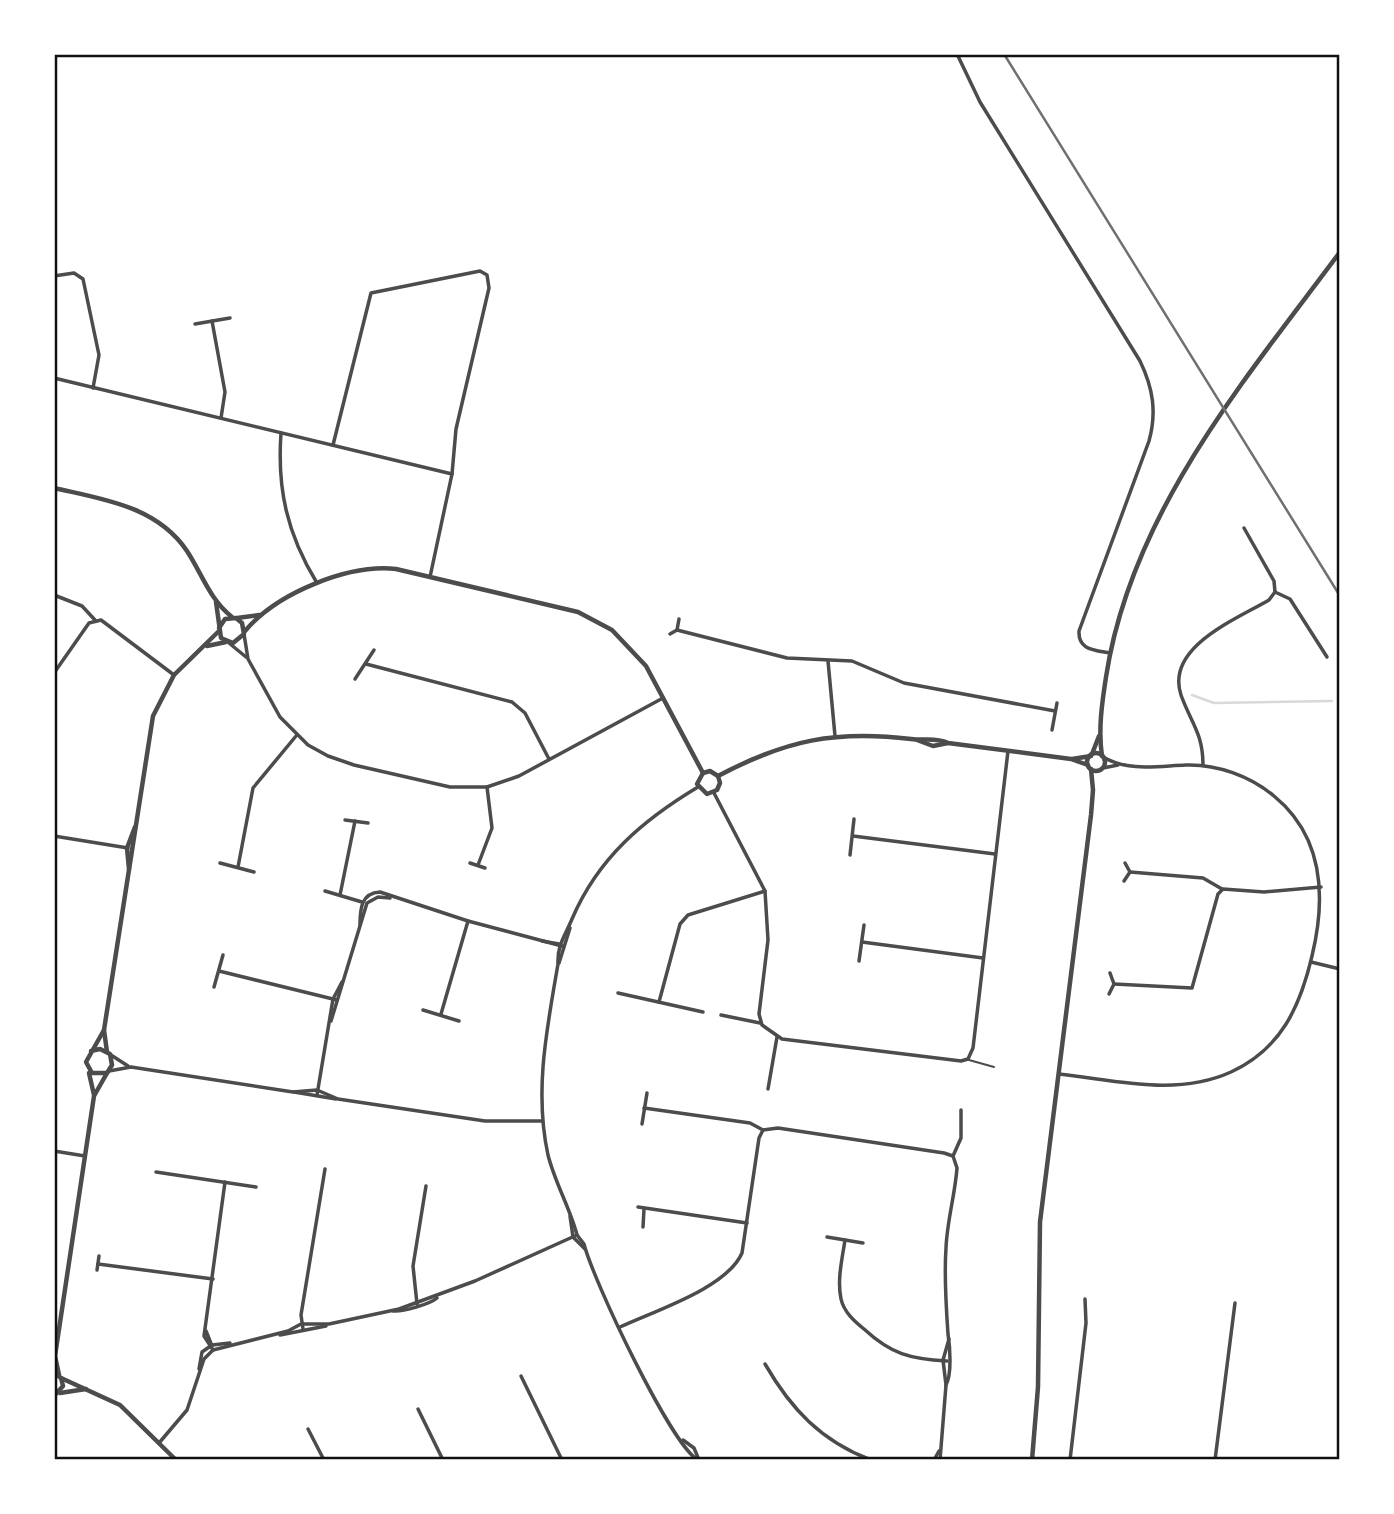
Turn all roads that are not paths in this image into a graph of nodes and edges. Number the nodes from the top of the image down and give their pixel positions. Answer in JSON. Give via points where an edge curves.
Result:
{"nodes":[{"id":1,"x":957,"y":54,"type":"edge"},
{"id":2,"x":1340,"y":252,"type":"edge"},
{"id":3,"x":54,"y":276,"type":"edge"},
{"id":4,"x":230,"y":318,"type":"dead end"},
{"id":5,"x":212,"y":321,"type":"junction"},
{"id":6,"x":195,"y":324,"type":"dead end"},
{"id":7,"x":54,"y":378,"type":"edge"},
{"id":8,"x":93,"y":388,"type":"junction"},
{"id":9,"x":221,"y":418,"type":"junction"},
{"id":10,"x":281,"y":433,"type":"junction"},
{"id":11,"x":333,"y":445,"type":"junction"},
{"id":12,"x":452,"y":474,"type":"junction"},
{"id":13,"x":54,"y":488,"type":"edge"},
{"id":14,"x":1244,"y":528,"type":"dead end"},
{"id":15,"x":430,"y":577,"type":"junction"},
{"id":16,"x":317,"y":583,"type":"junction"},
{"id":17,"x":1275,"y":592,"type":"junction"},
{"id":18,"x":54,"y":595,"type":"edge"},
{"id":19,"x":216,"y":601,"type":"junction"},
{"id":20,"x":260,"y":614,"type":"junction"},
{"id":21,"x":234,"y":617,"type":"junction"},
{"id":22,"x":678,"y":619,"type":"dead end"},
{"id":23,"x":95,"y":620,"type":"junction"},
{"id":24,"x":219,"y":629,"type":"junction"},
{"id":25,"x":677,"y":630,"type":"junction"},
{"id":26,"x":245,"y":632,"type":"junction"},
{"id":27,"x":670,"y":634,"type":"dead end"},
{"id":28,"x":228,"y":643,"type":"junction"},
{"id":29,"x":204,"y":646,"type":"junction"},
{"id":30,"x":374,"y":650,"type":"dead end"},
{"id":31,"x":1110,"y":653,"type":"junction"},
{"id":32,"x":1327,"y":657,"type":"dead end"},
{"id":33,"x":248,"y":659,"type":"junction"},
{"id":34,"x":828,"y":661,"type":"junction"},
{"id":35,"x":366,"y":664,"type":"junction"},
{"id":36,"x":54,"y":673,"type":"edge"},
{"id":37,"x":174,"y":675,"type":"junction"},
{"id":38,"x":355,"y":679,"type":"dead end"},
{"id":39,"x":663,"y":698,"type":"junction"},
{"id":40,"x":1057,"y":703,"type":"dead end"},
{"id":41,"x":1055,"y":711,"type":"junction"},
{"id":42,"x":1052,"y":730,"type":"dead end"},
{"id":43,"x":1100,"y":733,"type":"junction"},
{"id":44,"x":296,"y":736,"type":"junction"},
{"id":45,"x":835,"y":736,"type":"junction"},
{"id":46,"x":1008,"y":751,"type":"junction"},
{"id":47,"x":1091,"y":755,"type":"junction"},
{"id":48,"x":1103,"y":757,"type":"junction"},
{"id":49,"x":549,"y":759,"type":"junction"},
{"id":50,"x":1071,"y":759,"type":"junction"},
{"id":51,"x":1120,"y":765,"type":"junction"},
{"id":52,"x":1203,"y":765,"type":"junction"},
{"id":53,"x":1089,"y":767,"type":"junction"},
{"id":54,"x":1102,"y":769,"type":"junction"},
{"id":55,"x":703,"y":772,"type":"junction"},
{"id":56,"x":718,"y":776,"type":"junction"},
{"id":57,"x":486,"y":787,"type":"junction"},
{"id":58,"x":698,"y":787,"type":"junction"},
{"id":59,"x":1093,"y":790,"type":"junction"},
{"id":60,"x":714,"y":793,"type":"junction"},
{"id":61,"x":854,"y":819,"type":"dead end"},
{"id":62,"x":345,"y":820,"type":"dead end"},
{"id":63,"x":355,"y":821,"type":"junction"},
{"id":64,"x":368,"y":823,"type":"dead end"},
{"id":65,"x":54,"y":836,"type":"edge"},
{"id":66,"x":853,"y":836,"type":"junction"},
{"id":67,"x":129,"y":848,"type":"junction"},
{"id":68,"x":995,"y":854,"type":"junction"},
{"id":69,"x":850,"y":855,"type":"dead end"},
{"id":70,"x":220,"y":863,"type":"dead end"},
{"id":71,"x":470,"y":863,"type":"dead end"},
{"id":72,"x":1125,"y":863,"type":"dead end"},
{"id":73,"x":478,"y":865,"type":"junction"},
{"id":74,"x":238,"y":867,"type":"junction"},
{"id":75,"x":485,"y":868,"type":"dead end"},
{"id":76,"x":254,"y":872,"type":"dead end"},
{"id":77,"x":1129,"y":872,"type":"junction"},
{"id":78,"x":1124,"y":881,"type":"dead end"},
{"id":79,"x":1321,"y":887,"type":"junction"},
{"id":80,"x":1223,"y":889,"type":"junction"},
{"id":81,"x":325,"y":891,"type":"dead end"},
{"id":82,"x":765,"y":891,"type":"junction"},
{"id":83,"x":340,"y":895,"type":"junction"},
{"id":84,"x":365,"y":902,"type":"junction"},
{"id":85,"x":468,"y":921,"type":"junction"},
{"id":86,"x":864,"y":925,"type":"dead end"},
{"id":87,"x":862,"y":942,"type":"junction"},
{"id":88,"x":559,"y":946,"type":"junction"},
{"id":89,"x":223,"y":955,"type":"dead end"},
{"id":90,"x":983,"y":958,"type":"junction"},
{"id":91,"x":859,"y":961,"type":"dead end"},
{"id":92,"x":1311,"y":962,"type":"junction"},
{"id":93,"x":1340,"y":969,"type":"edge"},
{"id":94,"x":219,"y":971,"type":"junction"},
{"id":95,"x":1110,"y":973,"type":"dead end"},
{"id":96,"x":1114,"y":984,"type":"junction"},
{"id":97,"x":214,"y":988,"type":"dead end"},
{"id":98,"x":618,"y":993,"type":"dead end"},
{"id":99,"x":1109,"y":994,"type":"dead end"},
{"id":100,"x":335,"y":999,"type":"junction"},
{"id":101,"x":659,"y":1002,"type":"junction"},
{"id":102,"x":423,"y":1010,"type":"dead end"},
{"id":103,"x":702,"y":1012,"type":"dead end"},
{"id":104,"x":440,"y":1014,"type":"junction"},
{"id":105,"x":722,"y":1015,"type":"dead end"},
{"id":106,"x":459,"y":1021,"type":"dead end"},
{"id":107,"x":760,"y":1023,"type":"junction"},
{"id":108,"x":104,"y":1030,"type":"junction"},
{"id":109,"x":777,"y":1037,"type":"junction"},
{"id":110,"x":92,"y":1051,"type":"junction"},
{"id":111,"x":109,"y":1053,"type":"junction"},
{"id":112,"x":968,"y":1059,"type":"junction"},
{"id":113,"x":131,"y":1067,"type":"junction"},
{"id":114,"x":994,"y":1067,"type":"dead end"},
{"id":115,"x":89,"y":1070,"type":"junction"},
{"id":116,"x":108,"y":1072,"type":"junction"},
{"id":117,"x":1059,"y":1074,"type":"junction"},
{"id":118,"x":768,"y":1089,"type":"dead end"},
{"id":119,"x":317,"y":1093,"type":"junction"},
{"id":120,"x":647,"y":1093,"type":"dead end"},
{"id":121,"x":94,"y":1096,"type":"junction"},
{"id":122,"x":645,"y":1108,"type":"junction"},
{"id":123,"x":961,"y":1110,"type":"dead end"},
{"id":124,"x":542,"y":1121,"type":"junction"},
{"id":125,"x":642,"y":1124,"type":"dead end"},
{"id":126,"x":764,"y":1130,"type":"junction"},
{"id":127,"x":54,"y":1151,"type":"edge"},
{"id":128,"x":85,"y":1156,"type":"junction"},
{"id":129,"x":953,"y":1156,"type":"junction"},
{"id":130,"x":325,"y":1169,"type":"dead end"},
{"id":131,"x":156,"y":1172,"type":"dead end"},
{"id":132,"x":225,"y":1182,"type":"junction"},
{"id":133,"x":256,"y":1186,"type":"dead end"},
{"id":134,"x":426,"y":1186,"type":"dead end"},
{"id":135,"x":638,"y":1207,"type":"dead end"},
{"id":136,"x":644,"y":1209,"type":"junction"},
{"id":137,"x":747,"y":1223,"type":"junction"},
{"id":138,"x":643,"y":1227,"type":"dead end"},
{"id":139,"x":575,"y":1236,"type":"junction"},
{"id":140,"x":827,"y":1237,"type":"dead end"},
{"id":141,"x":845,"y":1240,"type":"junction"},
{"id":142,"x":863,"y":1243,"type":"dead end"},
{"id":143,"x":99,"y":1256,"type":"dead end"},
{"id":144,"x":98,"y":1264,"type":"junction"},
{"id":145,"x":97,"y":1270,"type":"dead end"},
{"id":146,"x":213,"y":1279,"type":"junction"},
{"id":147,"x":1085,"y":1299,"type":"dead end"},
{"id":148,"x":417,"y":1302,"type":"junction"},
{"id":149,"x":1235,"y":1303,"type":"dead end"},
{"id":150,"x":303,"y":1326,"type":"junction"},
{"id":151,"x":620,"y":1327,"type":"junction"},
{"id":152,"x":211,"y":1347,"type":"junction"},
{"id":153,"x":54,"y":1356,"type":"edge"},
{"id":154,"x":945,"y":1361,"type":"junction"},
{"id":155,"x":765,"y":1364,"type":"dead end"},
{"id":156,"x":58,"y":1375,"type":"edge"},
{"id":157,"x":521,"y":1376,"type":"dead end"},
{"id":158,"x":86,"y":1388,"type":"junction"},
{"id":159,"x":56,"y":1395,"type":"edge"},
{"id":160,"x":418,"y":1409,"type":"dead end"},
{"id":161,"x":308,"y":1429,"type":"dead end"},
{"id":162,"x":682,"y":1439,"type":"junction"},
{"id":163,"x":159,"y":1443,"type":"junction"},
{"id":164,"x":939,"y":1451,"type":"junction"},
{"id":165,"x":176,"y":1460,"type":"edge"},
{"id":166,"x":324,"y":1460,"type":"edge"},
{"id":167,"x":443,"y":1460,"type":"edge"},
{"id":168,"x":562,"y":1460,"type":"edge"},
{"id":169,"x":699,"y":1460,"type":"edge"},
{"id":170,"x":871,"y":1460,"type":"edge"},
{"id":171,"x":934,"y":1460,"type":"edge"},
{"id":172,"x":940,"y":1460,"type":"edge"},
{"id":173,"x":1032,"y":1460,"type":"edge"},
{"id":174,"x":1069,"y":1460,"type":"edge"},
{"id":175,"x":1215,"y":1460,"type":"edge"}],
"edges":[{"from":1,"to":31,"type":"street","via":[[980,102],[1140,361],[1150,386],[1153,421],[1147,449],[1079,631],[1085,648]]},
{"from":2,"to":31,"type":"street","via":[[1185,471],[1137,559]]},
{"from":3,"to":8,"type":"street","via":[[74,273],[83,279],[99,355]]},
{"from":4,"to":5,"type":"street"},
{"from":5,"to":6,"type":"street"},
{"from":5,"to":9,"type":"street","via":[[225,392]]},
{"from":7,"to":8,"type":"street"},
{"from":8,"to":9,"type":"street"},
{"from":9,"to":10,"type":"street"},
{"from":10,"to":11,"type":"street"},
{"from":10,"to":16,"type":"street","via":[[278,469],[288,524]]},
{"from":11,"to":12,"type":"street"},
{"from":11,"to":12,"type":"street","via":[[371,293],[480,271],[487,275],[489,288],[456,429]]},
{"from":12,"to":15,"type":"street"},
{"from":13,"to":19,"type":"street","via":[[127,505],[161,524],[187,551]]},
{"from":14,"to":17,"type":"street","via":[[1274,581]]},
{"from":15,"to":16,"type":"street","via":[[375,567]]},
{"from":15,"to":39,"type":"street","via":[[594,619],[634,650]]},
{"from":16,"to":20,"type":"street"},
{"from":17,"to":32,"type":"street","via":[[1290,600]]},
{"from":17,"to":52,"type":"street","via":[[1199,643],[1183,664],[1180,688],[1201,738]]},
{"from":18,"to":23,"type":"street","via":[[82,606]]},
{"from":19,"to":21,"type":"street"},
{"from":19,"to":24,"type":"street"},
{"from":20,"to":21,"type":"street"},
{"from":20,"to":26,"type":"street"},
{"from":21,"to":24,"type":"street","via":[[222,621]]},
{"from":21,"to":26,"type":"street"},
{"from":22,"to":25,"type":"street"},
{"from":23,"to":36,"type":"street"},
{"from":23,"to":37,"type":"street","via":[[104,622]]},
{"from":24,"to":28,"type":"street"},
{"from":24,"to":29,"type":"street"},
{"from":25,"to":27,"type":"street"},
{"from":25,"to":34,"type":"street","via":[[773,655]]},
{"from":26,"to":28,"type":"street","via":[[240,640]]},
{"from":26,"to":33,"type":"street"},
{"from":28,"to":29,"type":"street"},
{"from":28,"to":33,"type":"street"},
{"from":29,"to":37,"type":"street"},
{"from":30,"to":35,"type":"street"},
{"from":31,"to":43,"type":"street"},
{"from":33,"to":44,"type":"street","via":[[280,717]]},
{"from":34,"to":41,"type":"street","via":[[861,664],[904,683]]},
{"from":34,"to":45,"type":"street"},
{"from":35,"to":38,"type":"street"},
{"from":35,"to":49,"type":"street","via":[[512,702],[525,713]]},
{"from":37,"to":67,"type":"street","via":[[153,716]]},
{"from":39,"to":49,"type":"street"},
{"from":39,"to":55,"type":"street"},
{"from":40,"to":41,"type":"street"},
{"from":41,"to":42,"type":"street"},
{"from":43,"to":47,"type":"street"},
{"from":43,"to":48,"type":"street"},
{"from":44,"to":57,"type":"street","via":[[317,752],[354,765],[450,787]]},
{"from":44,"to":74,"type":"street","via":[[253,788]]},
{"from":45,"to":46,"type":"street","via":[[870,735],[933,746],[948,743]]},
{"from":45,"to":56,"type":"street","via":[[775,748]]},
{"from":46,"to":50,"type":"street"},
{"from":46,"to":68,"type":"street"},
{"from":47,"to":48,"type":"street"},
{"from":47,"to":50,"type":"street"},
{"from":47,"to":53,"type":"street"},
{"from":48,"to":51,"type":"street"},
{"from":48,"to":54,"type":"street"},
{"from":49,"to":57,"type":"street"},
{"from":50,"to":53,"type":"street"},
{"from":51,"to":52,"type":"street"},
{"from":51,"to":54,"type":"street"},
{"from":52,"to":79,"type":"street","via":[[1252,781],[1282,803],[1313,852]]},
{"from":53,"to":54,"type":"street"},
{"from":53,"to":59,"type":"street"},
{"from":54,"to":59,"type":"street"},
{"from":55,"to":56,"type":"street"},
{"from":55,"to":58,"type":"street"},
{"from":56,"to":60,"type":"street"},
{"from":57,"to":73,"type":"street","via":[[492,828]]},
{"from":58,"to":60,"type":"street","via":[[703,793]]},
{"from":58,"to":88,"type":"street","via":[[655,813],[612,853],[591,881]]},
{"from":59,"to":117,"type":"street"},
{"from":60,"to":82,"type":"street"},
{"from":61,"to":66,"type":"street"},
{"from":62,"to":63,"type":"street"},
{"from":63,"to":64,"type":"street"},
{"from":63,"to":83,"type":"street"},
{"from":65,"to":67,"type":"street"},
{"from":66,"to":68,"type":"street"},
{"from":66,"to":69,"type":"street"},
{"from":67,"to":108,"type":"street"},
{"from":68,"to":90,"type":"street"},
{"from":70,"to":74,"type":"street"},
{"from":71,"to":73,"type":"street"},
{"from":72,"to":77,"type":"street"},
{"from":73,"to":75,"type":"street"},
{"from":74,"to":76,"type":"street"},
{"from":77,"to":78,"type":"street"},
{"from":77,"to":80,"type":"street","via":[[1203,878]]},
{"from":79,"to":80,"type":"street","via":[[1264,892]]},
{"from":79,"to":92,"type":"street","via":[[1320,924]]},
{"from":80,"to":96,"type":"street","via":[[1192,988]]},
{"from":81,"to":83,"type":"street"},
{"from":82,"to":101,"type":"street","via":[[688,915],[674,936]]},
{"from":82,"to":107,"type":"street","via":[[768,940]]},
{"from":83,"to":84,"type":"street"},
{"from":84,"to":85,"type":"street","via":[[392,898]]},
{"from":84,"to":100,"type":"street"},
{"from":85,"to":88,"type":"street"},
{"from":85,"to":104,"type":"street"},
{"from":86,"to":87,"type":"street"},
{"from":87,"to":90,"type":"street"},
{"from":87,"to":91,"type":"street"},
{"from":88,"to":124,"type":"street","via":[[541,1071]]},
{"from":89,"to":94,"type":"street"},
{"from":90,"to":112,"type":"street"},
{"from":92,"to":93,"type":"street"},
{"from":92,"to":117,"type":"street","via":[[1301,998],[1280,1036],[1231,1072],[1168,1086]]},
{"from":94,"to":97,"type":"street"},
{"from":94,"to":100,"type":"street"},
{"from":95,"to":96,"type":"street"},
{"from":96,"to":99,"type":"street"},
{"from":98,"to":101,"type":"street"},
{"from":100,"to":119,"type":"street"},
{"from":101,"to":103,"type":"street"},
{"from":102,"to":104,"type":"street"},
{"from":104,"to":106,"type":"street"},
{"from":105,"to":107,"type":"street"},
{"from":107,"to":109,"type":"street"},
{"from":108,"to":110,"type":"street"},
{"from":108,"to":111,"type":"street"},
{"from":109,"to":112,"type":"street"},
{"from":109,"to":118,"type":"street"},
{"from":110,"to":111,"type":"street"},
{"from":110,"to":115,"type":"street","via":[[86,1062]]},
{"from":111,"to":113,"type":"street"},
{"from":111,"to":116,"type":"street","via":[[112,1065]]},
{"from":112,"to":114,"type":"lane"},
{"from":113,"to":116,"type":"street"},
{"from":113,"to":119,"type":"street","via":[[307,1097]]},
{"from":115,"to":116,"type":"street","via":[[95,1075]]},
{"from":115,"to":121,"type":"street"},
{"from":116,"to":121,"type":"street"},
{"from":117,"to":173,"type":"street","via":[[1040,1222],[1038,1387]]},
{"from":119,"to":124,"type":"street","via":[[326,1100],[485,1121]]},
{"from":120,"to":122,"type":"street"},
{"from":121,"to":128,"type":"street"},
{"from":122,"to":125,"type":"street"},
{"from":122,"to":126,"type":"street","via":[[750,1123]]},
{"from":123,"to":129,"type":"street","via":[[961,1138]]},
{"from":124,"to":139,"type":"street","via":[[554,1176]]},
{"from":126,"to":129,"type":"street","via":[[778,1128]]},
{"from":126,"to":137,"type":"street"},
{"from":127,"to":128,"type":"street"},
{"from":128,"to":153,"type":"street"},
{"from":129,"to":154,"type":"street","via":[[957,1168],[946,1247],[951,1344]]},
{"from":130,"to":150,"type":"street"},
{"from":131,"to":132,"type":"street"},
{"from":132,"to":133,"type":"street"},
{"from":132,"to":146,"type":"street"},
{"from":134,"to":148,"type":"street","via":[[413,1266]]},
{"from":135,"to":136,"type":"street"},
{"from":136,"to":137,"type":"street"},
{"from":136,"to":138,"type":"street"},
{"from":137,"to":151,"type":"street","via":[[736,1266],[698,1291]]},
{"from":139,"to":148,"type":"street","via":[[429,1303]]},
{"from":139,"to":151,"type":"street"},
{"from":140,"to":141,"type":"street"},
{"from":141,"to":142,"type":"street"},
{"from":141,"to":154,"type":"street","via":[[840,1297],[852,1319],[900,1355]]},
{"from":143,"to":144,"type":"street"},
{"from":144,"to":145,"type":"street"},
{"from":144,"to":146,"type":"street"},
{"from":146,"to":152,"type":"street","via":[[205,1329]]},
{"from":147,"to":174,"type":"street"},
{"from":148,"to":150,"type":"street","via":[[407,1311],[321,1329]]},
{"from":149,"to":175,"type":"street"},
{"from":150,"to":152,"type":"street","via":[[289,1335]]},
{"from":151,"to":162,"type":"street","via":[[649,1391]]},
{"from":152,"to":163,"type":"street","via":[[187,1410]]},
{"from":153,"to":156,"type":"street"},
{"from":154,"to":164,"type":"street","via":[[950,1377]]},
{"from":155,"to":170,"type":"street","via":[[801,1416],[836,1444]]},
{"from":156,"to":158,"type":"street"},
{"from":156,"to":159,"type":"street","via":[[63,1386]]},
{"from":157,"to":168,"type":"street"},
{"from":158,"to":159,"type":"street"},
{"from":158,"to":163,"type":"street","via":[[120,1405]]},
{"from":160,"to":167,"type":"street"},
{"from":161,"to":166,"type":"street"},
{"from":162,"to":169,"type":"street"},
{"from":162,"to":169,"type":"street","via":[[685,1450]]},
{"from":163,"to":165,"type":"street"},
{"from":164,"to":171,"type":"street"},
{"from":164,"to":172,"type":"street"}]}
